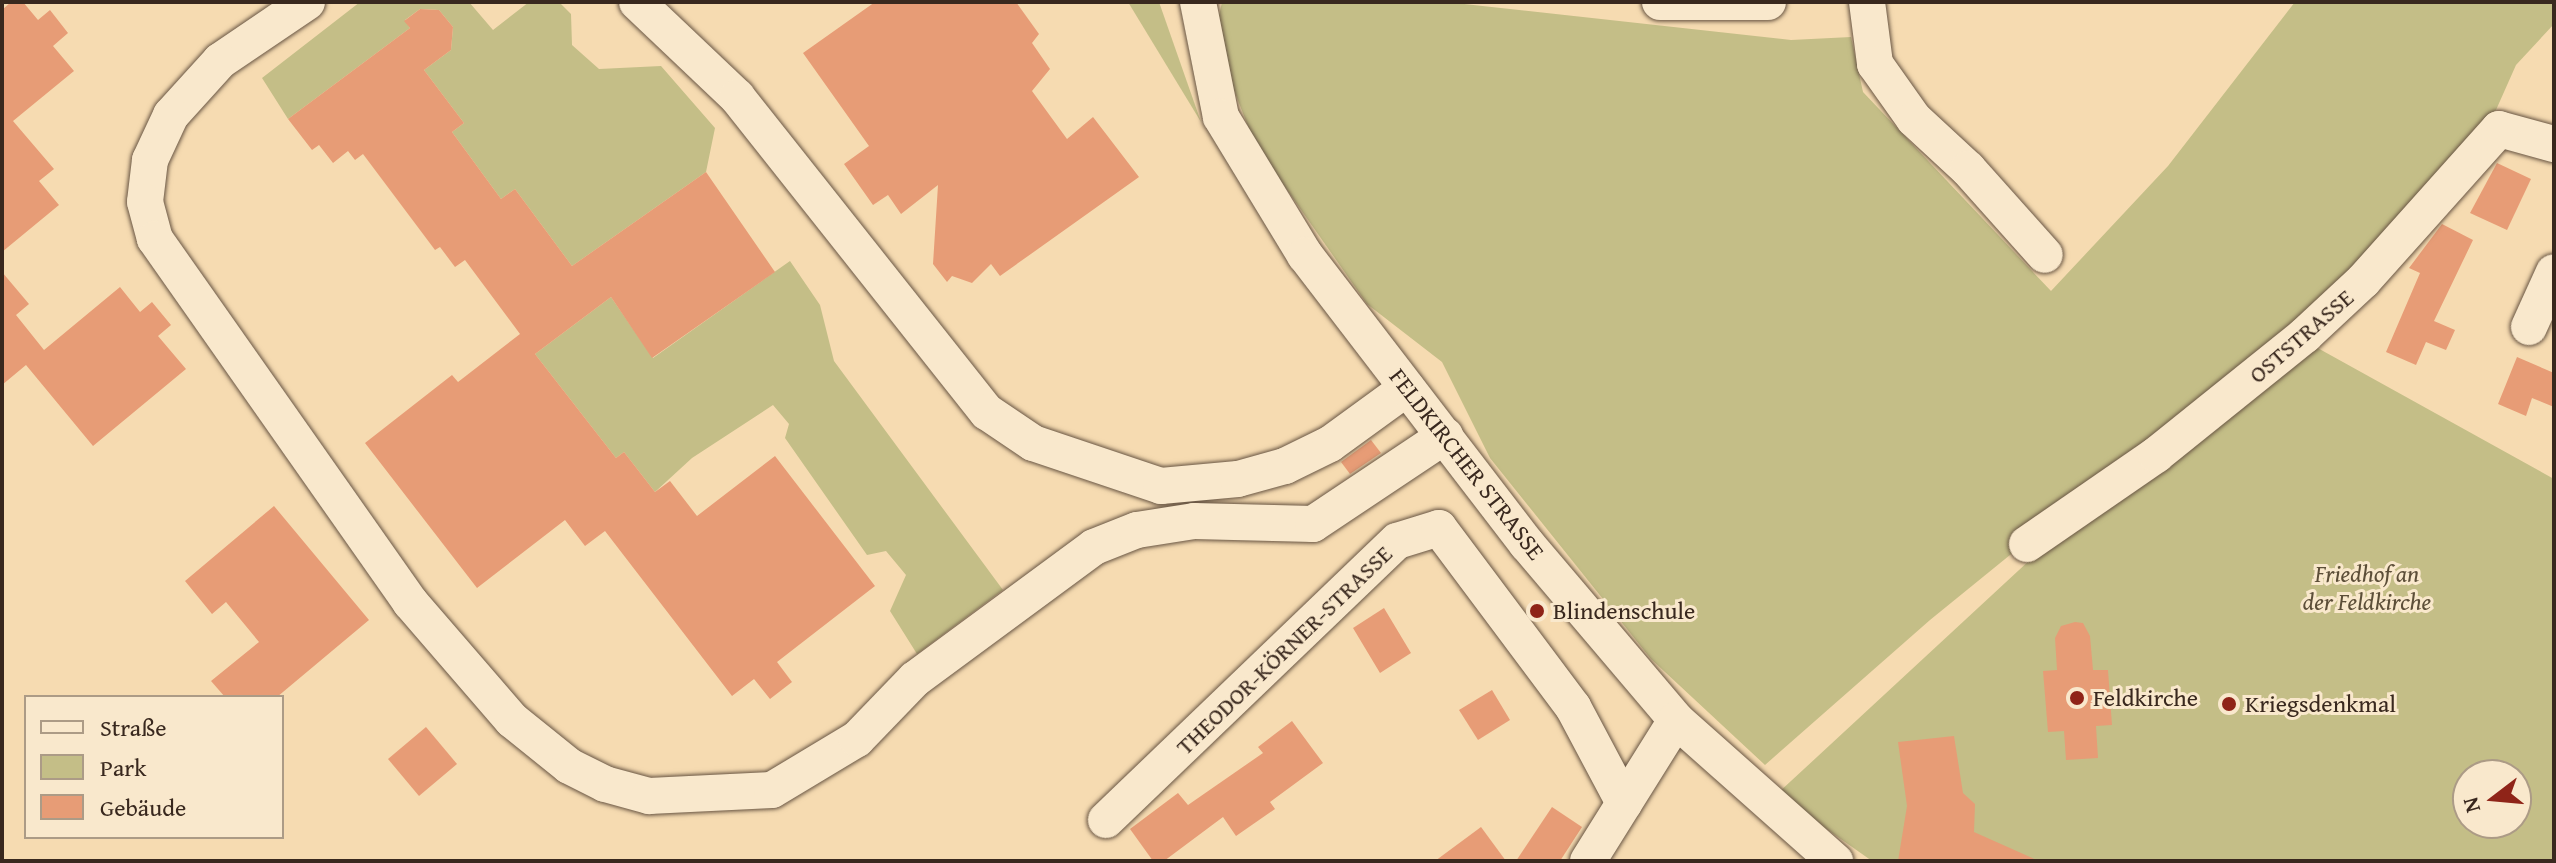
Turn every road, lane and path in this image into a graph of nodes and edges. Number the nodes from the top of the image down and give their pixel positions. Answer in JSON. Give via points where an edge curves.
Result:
{"nodes":[{"id":1,"x":307,"y":2,"type":"edge"},
{"id":2,"x":637,"y":2,"type":"edge"},
{"id":3,"x":1198,"y":2,"type":"edge"},
{"id":4,"x":1660,"y":2,"type":"edge"},
{"id":5,"x":1768,"y":2,"type":"edge"},
{"id":6,"x":1867,"y":2,"type":"edge"},
{"id":7,"x":2554,"y":144,"type":"edge"},
{"id":8,"x":2045,"y":255,"type":"dead end"},
{"id":9,"x":2554,"y":272,"type":"edge"},
{"id":10,"x":2529,"y":327,"type":"dead end"},
{"id":11,"x":1407,"y":388,"type":"junction"},
{"id":12,"x":1369,"y":415,"type":"junction"},
{"id":13,"x":1445,"y":436,"type":"junction"},
{"id":14,"x":1404,"y":463,"type":"junction"},
{"id":15,"x":2027,"y":544,"type":"dead end"},
{"id":16,"x":1676,"y":720,"type":"junction"},
{"id":17,"x":1624,"y":803,"type":"junction"},
{"id":18,"x":1106,"y":820,"type":"dead end"},
{"id":19,"x":1798,"y":848,"type":"edge"},
{"id":20,"x":1588,"y":861,"type":"edge"},
{"id":21,"x":1835,"y":861,"type":"edge"}],
"edges":[{"from":1,"to":14,"type":"street","via":[[220,61],[171,115],[150,160],[145,202],[155,239],[410,602],[512,720],[569,766],[605,784],[649,796],[772,790],[857,739],[915,679],[1094,547],[1137,530],[1194,521],[1313,524]]},
{"from":2,"to":12,"type":"street","via":[[737,97],[987,412],[1033,443],[1129,478],[1161,486],[1194,485],[1285,466],[1330,444]]},
{"from":3,"to":11,"type":"street","name":"FELDKIRCHER STRASSE","via":[[1221,117],[1305,255]]},
{"from":4,"to":5,"type":"street"},
{"from":6,"to":8,"type":"street","via":[[1875,64],[1914,119],[1968,169]]},
{"from":7,"to":15,"type":"street","name":"OSTSTRASSE","via":[[2499,129],[2363,281],[2305,335],[2156,455]]},
{"from":9,"to":10,"type":"street"},
{"from":11,"to":12,"type":"street"},
{"from":11,"to":13,"type":"street","name":"FELDKIRCHER STRASSE"},
{"from":12,"to":14,"type":"street"},
{"from":13,"to":14,"type":"street"},
{"from":13,"to":16,"type":"street","name":"FELDKIRCHER STRASSE","via":[[1527,544]]},
{"from":16,"to":17,"type":"street"},
{"from":16,"to":19,"type":"street","name":"FELDKIRCHER STRASSE"},
{"from":17,"to":18,"type":"street","name":"THEODOR-KÖRNER-STRASSE","via":[[1573,707],[1439,528],[1397,541]]},
{"from":17,"to":20,"type":"street"},
{"from":19,"to":21,"type":"street","name":"FELDKIRCHER STRASSE"}]}
